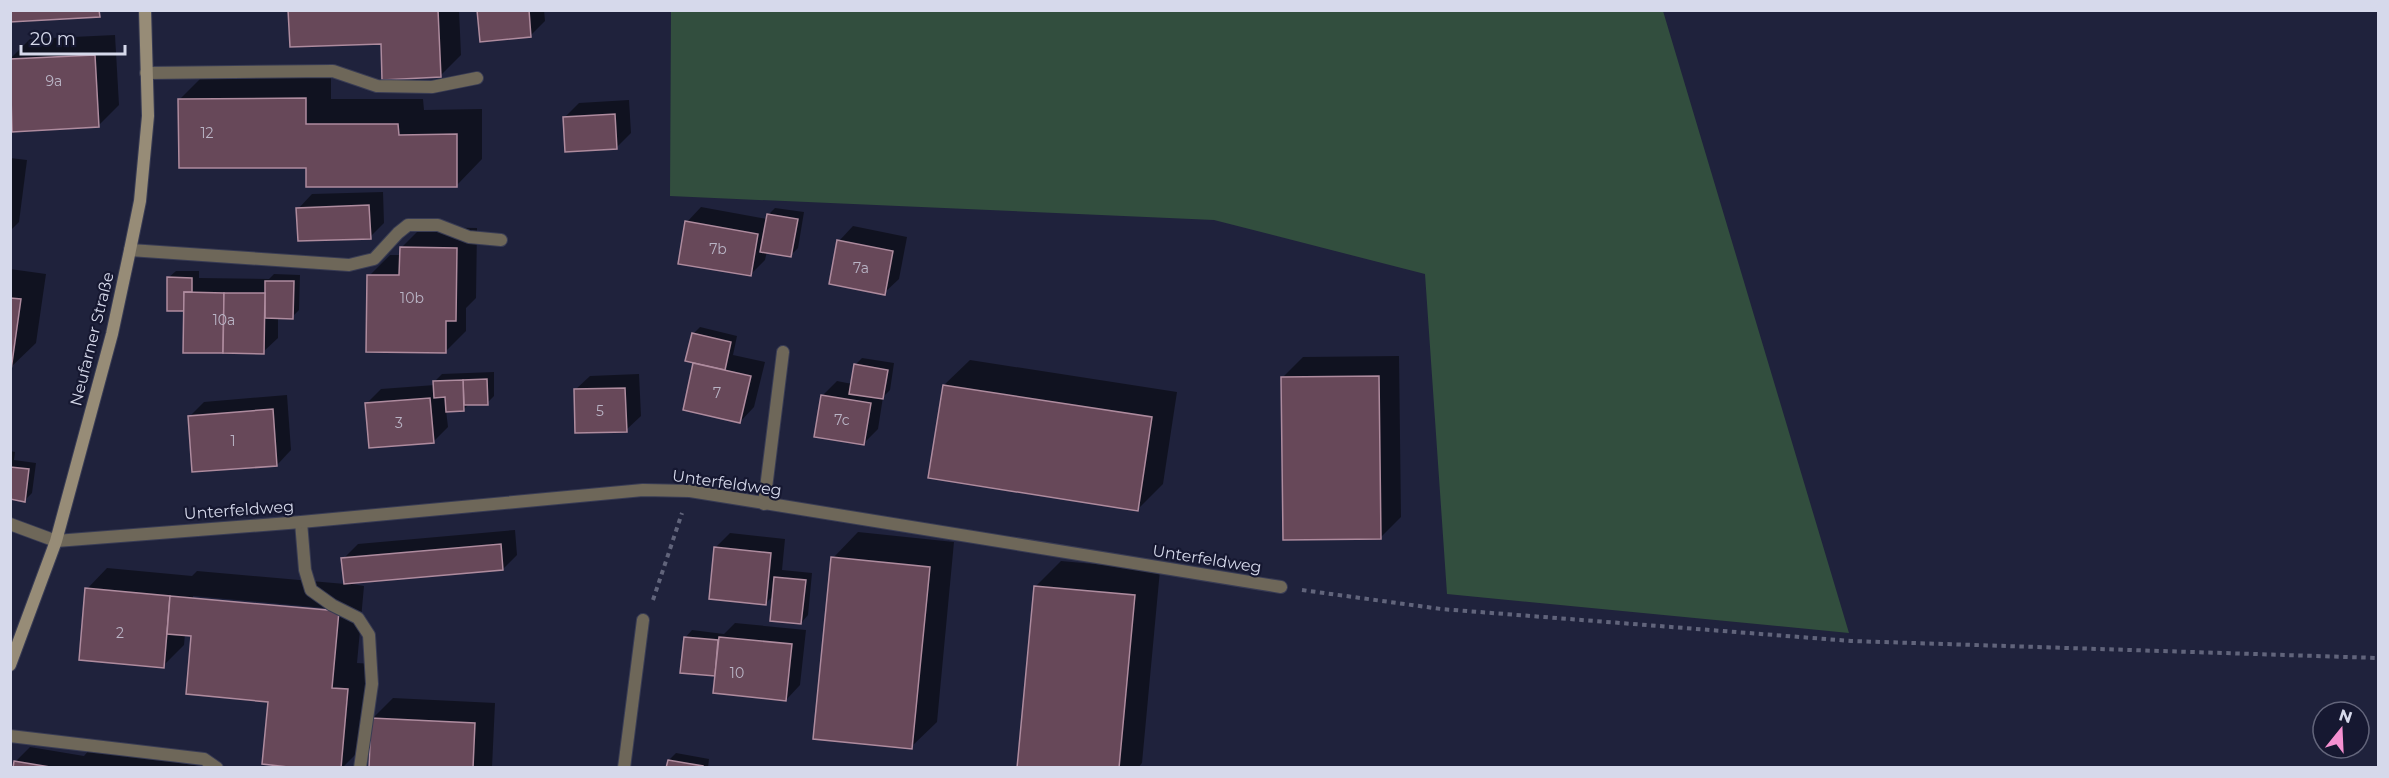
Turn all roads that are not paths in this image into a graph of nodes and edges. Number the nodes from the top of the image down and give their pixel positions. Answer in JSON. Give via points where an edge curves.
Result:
{"nodes":[{"id":1,"x":145,"y":10,"type":"edge"},
{"id":2,"x":146,"y":73,"type":"junction"},
{"id":3,"x":477,"y":78,"type":"dead end"},
{"id":4,"x":501,"y":240,"type":"dead end"},
{"id":5,"x":130,"y":250,"type":"junction"},
{"id":6,"x":783,"y":352,"type":"dead end"},
{"id":7,"x":764,"y":504,"type":"junction"},
{"id":8,"x":302,"y":522,"type":"junction"},
{"id":9,"x":10,"y":524,"type":"edge"},
{"id":10,"x":56,"y":541,"type":"junction"},
{"id":11,"x":1281,"y":588,"type":"road end"},
{"id":12,"x":644,"y":620,"type":"road end"},
{"id":13,"x":10,"y":665,"type":"edge"},
{"id":14,"x":10,"y":736,"type":"edge"},
{"id":15,"x":217,"y":768,"type":"edge"},
{"id":16,"x":360,"y":768,"type":"edge"},
{"id":17,"x":624,"y":768,"type":"edge"}],
"edges":[{"from":1,"to":2,"type":"main road","name":"Neufarner Straße"},
{"from":2,"to":3,"type":"street","via":[[333,71],[377,86],[432,87]]},
{"from":2,"to":5,"type":"main road","name":"Neufarner Straße","via":[[148,116],[140,201]]},
{"from":4,"to":5,"type":"street","via":[[469,237],[438,225],[408,225],[374,259],[349,265]]},
{"from":5,"to":10,"type":"main road","name":"Neufarner Straße","via":[[112,334]]},
{"from":6,"to":7,"type":"street"},
{"from":7,"to":8,"type":"street","name":"Unterfeldweg","via":[[690,491],[643,490]]},
{"from":7,"to":11,"type":"street","name":"Unterfeldweg"},
{"from":8,"to":10,"type":"street","name":"Unterfeldweg"},
{"from":8,"to":16,"type":"street","via":[[305,570],[311,590],[358,618],[369,635],[372,684]]},
{"from":9,"to":10,"type":"street"},
{"from":10,"to":13,"type":"main road","name":"Neufarner Straße"},
{"from":12,"to":17,"type":"street"},
{"from":14,"to":15,"type":"street","via":[[204,759]]}]}
